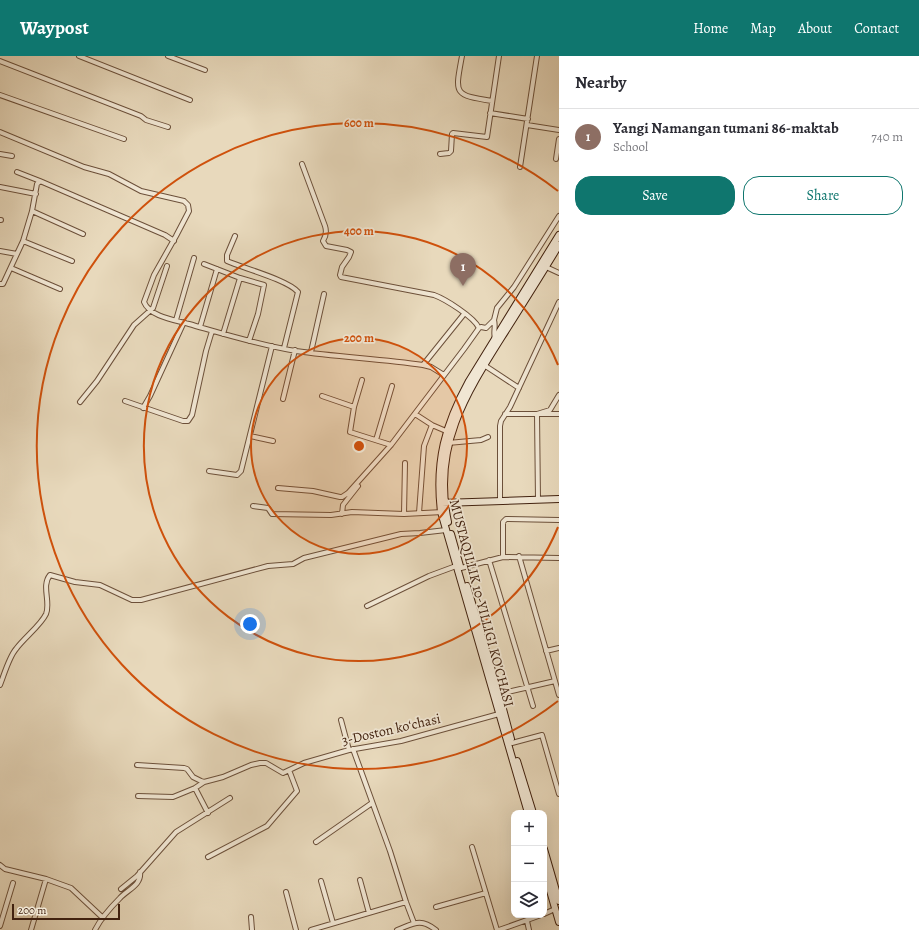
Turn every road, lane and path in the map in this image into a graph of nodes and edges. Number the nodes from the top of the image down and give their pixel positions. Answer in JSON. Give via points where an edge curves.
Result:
{"nodes":[{"id":1,"x":79,"y":56,"type":"edge"},
{"id":2,"x":168,"y":56,"type":"edge"},
{"id":3,"x":462,"y":56,"type":"edge"},
{"id":4,"x":499,"y":56,"type":"edge"},
{"id":5,"x":537,"y":56,"type":"edge"},
{"id":6,"x":0,"y":61,"type":"edge"},
{"id":7,"x":204,"y":70,"type":"dead end"},
{"id":8,"x":0,"y":95,"type":"edge"},
{"id":9,"x":190,"y":100,"type":"dead end"},
{"id":10,"x":492,"y":101,"type":"junction"},
{"id":11,"x":490,"y":113,"type":"junction"},
{"id":12,"x":528,"y":119,"type":"junction"},
{"id":13,"x":527,"y":125,"type":"junction"},
{"id":14,"x":168,"y":127,"type":"dead end"},
{"id":15,"x":559,"y":130,"type":"edge"},
{"id":16,"x":0,"y":132,"type":"edge"},
{"id":17,"x":559,"y":139,"type":"edge"},
{"id":18,"x":124,"y":140,"type":"dead end"},
{"id":19,"x":0,"y":154,"type":"edge"},
{"id":20,"x":440,"y":154,"type":"dead end"},
{"id":21,"x":12,"y":156,"type":"dead end"},
{"id":22,"x":556,"y":159,"type":"dead end"},
{"id":23,"x":302,"y":164,"type":"dead end"},
{"id":24,"x":520,"y":167,"type":"dead end"},
{"id":25,"x":17,"y":172,"type":"dead end"},
{"id":26,"x":40,"y":181,"type":"junction"},
{"id":27,"x":0,"y":187,"type":"edge"},
{"id":28,"x":36,"y":194,"type":"junction"},
{"id":29,"x":32,"y":211,"type":"junction"},
{"id":30,"x":559,"y":216,"type":"edge"},
{"id":31,"x":83,"y":234,"type":"dead end"},
{"id":32,"x":559,"y":235,"type":"edge"},
{"id":33,"x":235,"y":236,"type":"dead end"},
{"id":34,"x":23,"y":241,"type":"junction"},
{"id":35,"x":174,"y":241,"type":"junction"},
{"id":36,"x":559,"y":245,"type":"edge"},
{"id":37,"x":0,"y":251,"type":"edge"},
{"id":38,"x":17,"y":254,"type":"junction"},
{"id":39,"x":194,"y":258,"type":"dead end"},
{"id":40,"x":72,"y":261,"type":"dead end"},
{"id":41,"x":204,"y":264,"type":"dead end"},
{"id":42,"x":167,"y":266,"type":"dead end"},
{"id":43,"x":546,"y":267,"type":"junction"},
{"id":44,"x":11,"y":268,"type":"junction"},
{"id":45,"x":216,"y":269,"type":"junction"},
{"id":46,"x":559,"y":273,"type":"edge"},
{"id":47,"x":240,"y":278,"type":"junction"},
{"id":48,"x":0,"y":284,"type":"edge"},
{"id":49,"x":60,"y":289,"type":"dead end"},
{"id":50,"x":324,"y":294,"type":"dead end"},
{"id":51,"x":559,"y":302,"type":"edge"},
{"id":52,"x":151,"y":311,"type":"junction"},
{"id":53,"x":464,"y":314,"type":"junction"},
{"id":54,"x":176,"y":320,"type":"junction"},
{"id":55,"x":494,"y":320,"type":"junction"},
{"id":56,"x":184,"y":322,"type":"junction"},
{"id":57,"x":200,"y":327,"type":"junction"},
{"id":58,"x":479,"y":328,"type":"junction"},
{"id":59,"x":212,"y":331,"type":"junction"},
{"id":60,"x":223,"y":334,"type":"junction"},
{"id":61,"x":495,"y":339,"type":"junction"},
{"id":62,"x":249,"y":341,"type":"junction"},
{"id":63,"x":272,"y":346,"type":"junction"},
{"id":64,"x":284,"y":348,"type":"junction"},
{"id":65,"x":296,"y":350,"type":"junction"},
{"id":66,"x":311,"y":352,"type":"junction"},
{"id":67,"x":423,"y":365,"type":"junction"},
{"id":68,"x":484,"y":365,"type":"junction"},
{"id":69,"x":444,"y":375,"type":"junction"},
{"id":70,"x":362,"y":380,"type":"dead end"},
{"id":71,"x":392,"y":386,"type":"dead end"},
{"id":72,"x":519,"y":388,"type":"junction"},
{"id":73,"x":559,"y":395,"type":"edge"},
{"id":74,"x":322,"y":396,"type":"dead end"},
{"id":75,"x":283,"y":399,"type":"dead end"},
{"id":76,"x":125,"y":401,"type":"dead end"},
{"id":77,"x":80,"y":402,"type":"dead end"},
{"id":78,"x":354,"y":407,"type":"junction"},
{"id":79,"x":143,"y":408,"type":"junction"},
{"id":80,"x":415,"y":414,"type":"junction"},
{"id":81,"x":505,"y":414,"type":"junction"},
{"id":82,"x":537,"y":414,"type":"junction"},
{"id":83,"x":559,"y":414,"type":"edge"},
{"id":84,"x":432,"y":425,"type":"junction"},
{"id":85,"x":446,"y":431,"type":"junction"},
{"id":86,"x":250,"y":436,"type":"junction"},
{"id":87,"x":488,"y":437,"type":"dead end"},
{"id":88,"x":376,"y":440,"type":"junction"},
{"id":89,"x":273,"y":441,"type":"dead end"},
{"id":90,"x":446,"y":443,"type":"junction"},
{"id":91,"x":391,"y":445,"type":"junction"},
{"id":92,"x":384,"y":451,"type":"junction"},
{"id":93,"x":405,"y":463,"type":"dead end"},
{"id":94,"x":208,"y":471,"type":"dead end"},
{"id":95,"x":278,"y":488,"type":"dead end"},
{"id":96,"x":559,"y":498,"type":"edge"},
{"id":97,"x":538,"y":500,"type":"junction"},
{"id":98,"x":500,"y":501,"type":"junction"},
{"id":99,"x":442,"y":503,"type":"junction"},
{"id":100,"x":253,"y":506,"type":"dead end"},
{"id":101,"x":443,"y":512,"type":"junction"},
{"id":102,"x":419,"y":513,"type":"junction"},
{"id":103,"x":342,"y":514,"type":"junction"},
{"id":104,"x":404,"y":514,"type":"junction"},
{"id":105,"x":559,"y":520,"type":"edge"},
{"id":106,"x":446,"y":530,"type":"junction"},
{"id":107,"x":519,"y":556,"type":"junction"},
{"id":108,"x":504,"y":557,"type":"junction"},
{"id":109,"x":559,"y":558,"type":"edge"},
{"id":110,"x":489,"y":560,"type":"junction"},
{"id":111,"x":459,"y":567,"type":"junction"},
{"id":112,"x":367,"y":606,"type":"dead end"},
{"id":113,"x":559,"y":648,"type":"edge"},
{"id":114,"x":546,"y":651,"type":"junction"},
{"id":115,"x":555,"y":681,"type":"junction"},
{"id":116,"x":0,"y":685,"type":"edge"},
{"id":117,"x":527,"y":687,"type":"junction"},
{"id":118,"x":499,"y":694,"type":"junction"},
{"id":119,"x":559,"y":695,"type":"edge"},
{"id":120,"x":533,"y":706,"type":"dead end"},
{"id":121,"x":499,"y":714,"type":"junction"},
{"id":122,"x":341,"y":720,"type":"dead end"},
{"id":123,"x":512,"y":743,"type":"junction"},
{"id":124,"x":351,"y":749,"type":"junction"},
{"id":125,"x":137,"y":765,"type":"dead end"},
{"id":126,"x":288,"y":770,"type":"junction"},
{"id":127,"x":204,"y":782,"type":"junction"},
{"id":128,"x":195,"y":788,"type":"junction"},
{"id":129,"x":559,"y":794,"type":"edge"},
{"id":130,"x":138,"y":796,"type":"dead end"},
{"id":131,"x":230,"y":798,"type":"dead end"},
{"id":132,"x":372,"y":803,"type":"junction"},
{"id":133,"x":527,"y":810,"type":"edge"},
{"id":134,"x":532,"y":810,"type":"edge"},
{"id":135,"x":208,"y":813,"type":"junction"},
{"id":136,"x":316,"y":842,"type":"dead end"},
{"id":137,"x":472,"y":847,"type":"dead end"},
{"id":138,"x":208,"y":856,"type":"dead end"},
{"id":139,"x":547,"y":856,"type":"edge"},
{"id":140,"x":0,"y":865,"type":"edge"},
{"id":141,"x":140,"y":872,"type":"junction"},
{"id":142,"x":46,"y":879,"type":"junction"},
{"id":143,"x":360,"y":880,"type":"dead end"},
{"id":144,"x":321,"y":881,"type":"dead end"},
{"id":145,"x":547,"y":881,"type":"edge"},
{"id":146,"x":557,"y":881,"type":"edge"},
{"id":147,"x":13,"y":884,"type":"dead end"},
{"id":148,"x":121,"y":889,"type":"dead end"},
{"id":149,"x":286,"y":892,"type":"dead end"},
{"id":150,"x":486,"y":893,"type":"junction"},
{"id":151,"x":559,"y":901,"type":"edge"},
{"id":152,"x":406,"y":902,"type":"junction"},
{"id":153,"x":436,"y":907,"type":"dead end"},
{"id":154,"x":555,"y":909,"type":"junction"},
{"id":155,"x":369,"y":913,"type":"junction"},
{"id":156,"x":547,"y":913,"type":"edge"},
{"id":157,"x":251,"y":917,"type":"dead end"},
{"id":158,"x":103,"y":918,"type":"junction"},
{"id":159,"x":533,"y":918,"type":"edge"},
{"id":160,"x":527,"y":920,"type":"junction"},
{"id":161,"x":559,"y":922,"type":"edge"},
{"id":162,"x":333,"y":923,"type":"junction"},
{"id":163,"x":414,"y":923,"type":"junction"},
{"id":164,"x":0,"y":926,"type":"edge"},
{"id":165,"x":31,"y":930,"type":"edge"},
{"id":166,"x":95,"y":930,"type":"edge"},
{"id":167,"x":252,"y":930,"type":"edge"},
{"id":168,"x":296,"y":930,"type":"edge"},
{"id":169,"x":312,"y":930,"type":"edge"},
{"id":170,"x":396,"y":930,"type":"edge"},
{"id":171,"x":436,"y":930,"type":"edge"},
{"id":172,"x":499,"y":930,"type":"edge"},
{"id":173,"x":529,"y":930,"type":"edge"}],
"edges":[{"from":1,"to":9,"type":"street"},
{"from":2,"to":7,"type":"street"},
{"from":3,"to":10,"type":"street","via":[[457,81],[459,92],[470,98]]},
{"from":4,"to":10,"type":"street"},
{"from":5,"to":12,"type":"street"},
{"from":6,"to":14,"type":"street"},
{"from":8,"to":18,"type":"street"},
{"from":10,"to":11,"type":"street"},
{"from":11,"to":12,"type":"street"},
{"from":11,"to":20,"type":"street","via":[[487,136],[453,132],[450,152]]},
{"from":12,"to":13,"type":"street"},
{"from":13,"to":15,"type":"street"},
{"from":13,"to":24,"type":"street"},
{"from":16,"to":35,"type":"street","via":[[109,174],[141,191],[184,201],[189,211]]},
{"from":17,"to":22,"type":"street"},
{"from":19,"to":21,"type":"street"},
{"from":23,"to":53,"type":"street","via":[[325,226],[323,242],[326,246],[351,252],[342,267],[341,277],[434,295]]},
{"from":25,"to":26,"type":"street"},
{"from":26,"to":28,"type":"street"},
{"from":26,"to":35,"type":"street"},
{"from":27,"to":28,"type":"street"},
{"from":28,"to":29,"type":"street"},
{"from":29,"to":31,"type":"street"},
{"from":29,"to":34,"type":"street"},
{"from":30,"to":55,"type":"street","via":[[514,287],[497,308]]},
{"from":32,"to":61,"type":"main road","name":"MUSTAQILLIK 10-YILLIGI KO'CHASI"},
{"from":33,"to":64,"type":"street","via":[[227,261],[279,281],[298,292]]},
{"from":34,"to":38,"type":"street"},
{"from":34,"to":40,"type":"street"},
{"from":35,"to":52,"type":"street","via":[[154,276],[144,302]]},
{"from":36,"to":43,"type":"main road","name":"MUSTAQILLIK 10-YILLIGI KO'CHASI"},
{"from":37,"to":38,"type":"street"},
{"from":38,"to":44,"type":"street"},
{"from":39,"to":54,"type":"street"},
{"from":41,"to":45,"type":"street"},
{"from":42,"to":52,"type":"street"},
{"from":43,"to":46,"type":"street"},
{"from":43,"to":68,"type":"main road","name":"MUSTAQILLIK 10-YILLIGI KO'CHASI"},
{"from":44,"to":48,"type":"street","via":[[3,284]]},
{"from":44,"to":49,"type":"street"},
{"from":45,"to":47,"type":"street"},
{"from":45,"to":57,"type":"street"},
{"from":47,"to":60,"type":"street"},
{"from":47,"to":62,"type":"street","via":[[264,285]]},
{"from":50,"to":66,"type":"street"},
{"from":51,"to":72,"type":"street"},
{"from":52,"to":54,"type":"street"},
{"from":52,"to":77,"type":"street","via":[[134,325]]},
{"from":53,"to":58,"type":"street"},
{"from":53,"to":67,"type":"street"},
{"from":54,"to":56,"type":"street"},
{"from":55,"to":58,"type":"street","via":[[486,328]]},
{"from":55,"to":61,"type":"street"},
{"from":56,"to":57,"type":"street"},
{"from":56,"to":79,"type":"street"},
{"from":57,"to":59,"type":"street"},
{"from":58,"to":69,"type":"street"},
{"from":59,"to":60,"type":"street"},
{"from":59,"to":79,"type":"street","via":[[192,415],[188,421]]},
{"from":60,"to":62,"type":"street"},
{"from":61,"to":85,"type":"main road","name":"MUSTAQILLIK 10-YILLIGI KO'CHASI","via":[[468,381]]},
{"from":62,"to":63,"type":"street"},
{"from":63,"to":64,"type":"street"},
{"from":63,"to":86,"type":"street"},
{"from":64,"to":65,"type":"street"},
{"from":65,"to":66,"type":"street"},
{"from":65,"to":75,"type":"street"},
{"from":66,"to":67,"type":"street"},
{"from":67,"to":69,"type":"street"},
{"from":68,"to":72,"type":"street"},
{"from":68,"to":90,"type":"main road","name":"MUSTAQILLIK 10-YILLIGI KO'CHASI","via":[[461,407]]},
{"from":69,"to":80,"type":"street"},
{"from":70,"to":78,"type":"street"},
{"from":71,"to":88,"type":"street"},
{"from":72,"to":81,"type":"street"},
{"from":73,"to":82,"type":"street","via":[[550,410]]},
{"from":74,"to":78,"type":"street"},
{"from":76,"to":79,"type":"street"},
{"from":78,"to":88,"type":"street","via":[[350,432]]},
{"from":80,"to":84,"type":"street"},
{"from":80,"to":91,"type":"street"},
{"from":81,"to":82,"type":"street"},
{"from":81,"to":98,"type":"street","via":[[500,426]]},
{"from":82,"to":83,"type":"street"},
{"from":82,"to":97,"type":"street"},
{"from":84,"to":85,"type":"street"},
{"from":84,"to":102,"type":"street","via":[[424,446]]},
{"from":85,"to":90,"type":"main road","name":"MUSTAQILLIK 10-YILLIGI KO'CHASI"},
{"from":86,"to":89,"type":"street"},
{"from":86,"to":94,"type":"street","via":[[240,474]]},
{"from":87,"to":90,"type":"street"},
{"from":88,"to":91,"type":"street"},
{"from":90,"to":99,"type":"main road","name":"MUSTAQILLIK 10-YILLIGI KO'CHASI","via":[[439,471]]},
{"from":91,"to":92,"type":"street"},
{"from":92,"to":95,"type":"street","via":[[353,488],[342,497]]},
{"from":92,"to":103,"type":"street","via":[[343,504]]},
{"from":93,"to":104,"type":"street"},
{"from":96,"to":97,"type":"main road"},
{"from":97,"to":98,"type":"main road"},
{"from":98,"to":99,"type":"main road"},
{"from":99,"to":101,"type":"main road","name":"MUSTAQILLIK 10-YILLIGI KO'CHASI"},
{"from":100,"to":103,"type":"street","via":[[268,508],[272,514]]},
{"from":101,"to":102,"type":"street"},
{"from":101,"to":106,"type":"main road","name":"MUSTAQILLIK 10-YILLIGI KO'CHASI"},
{"from":101,"to":111,"type":"main road","name":"MUSTAQILLIK 10-YILLIGI KO'CHASI"},
{"from":102,"to":104,"type":"street"},
{"from":103,"to":104,"type":"street"},
{"from":105,"to":108,"type":"street","via":[[506,519],[503,522]]},
{"from":106,"to":111,"type":"main road","name":"MUSTAQILLIK 10-YILLIGI KO'CHASI"},
{"from":106,"to":116,"type":"street","via":[[401,534],[304,558],[293,564],[268,566],[141,600],[132,600],[100,585],[50,575],[46,583],[47,612],[42,621],[14,650]]},
{"from":107,"to":108,"type":"street"},
{"from":107,"to":109,"type":"street"},
{"from":107,"to":114,"type":"street"},
{"from":108,"to":110,"type":"street"},
{"from":110,"to":111,"type":"street"},
{"from":110,"to":117,"type":"street"},
{"from":111,"to":112,"type":"street","via":[[429,576]]},
{"from":111,"to":118,"type":"main road","name":"MUSTAQILLIK 10-YILLIGI KO'CHASI"},
{"from":111,"to":121,"type":"main road","name":"MUSTAQILLIK 10-YILLIGI KO'CHASI"},
{"from":113,"to":114,"type":"street"},
{"from":114,"to":115,"type":"street"},
{"from":115,"to":117,"type":"street"},
{"from":115,"to":119,"type":"street"},
{"from":117,"to":118,"type":"street"},
{"from":117,"to":120,"type":"street"},
{"from":118,"to":123,"type":"main road","name":"MUSTAQILLIK 10-YILLIGI KO'CHASI"},
{"from":121,"to":124,"type":"street","name":"3-Doston koʻchasi","via":[[401,741]]},
{"from":121,"to":133,"type":"main road","name":"MUSTAQILLIK 10-YILLIGI KO'CHASI"},
{"from":122,"to":124,"type":"street"},
{"from":123,"to":129,"type":"street","via":[[542,735]]},
{"from":123,"to":134,"type":"main road","name":"MUSTAQILLIK 10-YILLIGI KO'CHASI"},
{"from":124,"to":126,"type":"street","name":"3-Doston koʻchasi"},
{"from":124,"to":132,"type":"street"},
{"from":125,"to":127,"type":"street","via":[[184,768],[193,777]]},
{"from":126,"to":127,"type":"street","via":[[283,773],[266,763],[260,763]]},
{"from":126,"to":138,"type":"street","via":[[297,791],[267,826]]},
{"from":127,"to":128,"type":"street"},
{"from":128,"to":130,"type":"street","via":[[173,797]]},
{"from":128,"to":135,"type":"street"},
{"from":131,"to":135,"type":"street"},
{"from":132,"to":136,"type":"street"},
{"from":132,"to":152,"type":"street"},
{"from":135,"to":141,"type":"street","via":[[176,832]]},
{"from":137,"to":150,"type":"street"},
{"from":139,"to":146,"type":"main road"},
{"from":140,"to":142,"type":"street","via":[[5,869]]},
{"from":141,"to":148,"type":"street"},
{"from":141,"to":158,"type":"street","via":[[141,876],[133,889],[120,897]]},
{"from":142,"to":158,"type":"street","via":[[75,890]]},
{"from":142,"to":165,"type":"street"},
{"from":143,"to":155,"type":"street"},
{"from":144,"to":162,"type":"street"},
{"from":145,"to":154,"type":"main road"},
{"from":146,"to":151,"type":"main road"},
{"from":147,"to":164,"type":"street"},
{"from":149,"to":168,"type":"street"},
{"from":150,"to":153,"type":"street"},
{"from":150,"to":172,"type":"street"},
{"from":152,"to":155,"type":"street"},
{"from":152,"to":163,"type":"street"},
{"from":154,"to":156,"type":"street"},
{"from":154,"to":161,"type":"main road"},
{"from":155,"to":162,"type":"street"},
{"from":157,"to":167,"type":"street"},
{"from":158,"to":166,"type":"street"},
{"from":159,"to":160,"type":"street"},
{"from":160,"to":172,"type":"street"},
{"from":160,"to":173,"type":"street"},
{"from":162,"to":169,"type":"street"},
{"from":163,"to":170,"type":"street"},
{"from":163,"to":171,"type":"street","via":[[426,923]]}]}
